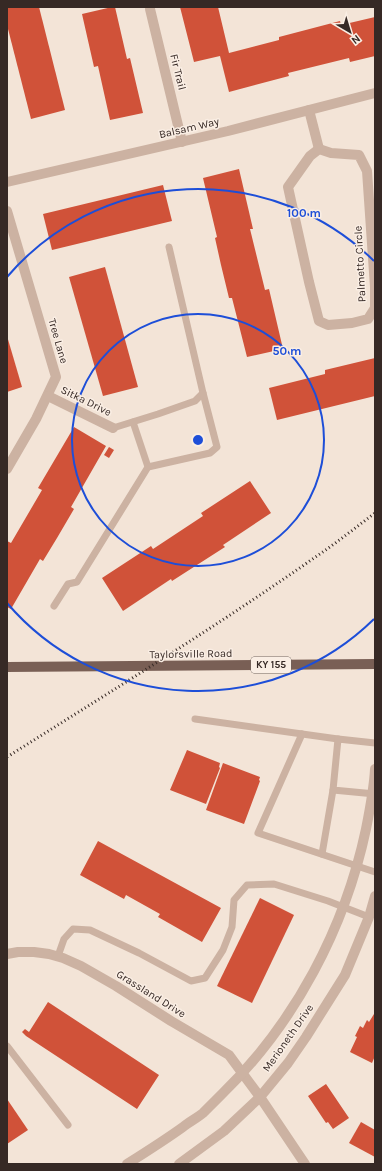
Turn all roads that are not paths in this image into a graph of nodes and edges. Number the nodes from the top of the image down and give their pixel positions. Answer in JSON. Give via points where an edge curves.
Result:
{"nodes":[{"id":1,"x":150,"y":9,"type":"dead end"},
{"id":2,"x":375,"y":93,"type":"edge"},
{"id":3,"x":309,"y":110,"type":"junction"},
{"id":4,"x":182,"y":142,"type":"junction"},
{"id":5,"x":319,"y":149,"type":"junction"},
{"id":6,"x":7,"y":182,"type":"edge"},
{"id":7,"x":7,"y":211,"type":"edge"},
{"id":8,"x":169,"y":247,"type":"dead end"},
{"id":9,"x":203,"y":393,"type":"junction"},
{"id":10,"x":48,"y":396,"type":"junction"},
{"id":11,"x":133,"y":422,"type":"junction"},
{"id":12,"x":113,"y":428,"type":"joint"},
{"id":13,"x":148,"y":467,"type":"junction"},
{"id":14,"x":7,"y":469,"type":"edge"},
{"id":15,"x":54,"y":606,"type":"dead end"},
{"id":16,"x":375,"y":664,"type":"edge"},
{"id":17,"x":7,"y":667,"type":"edge"},
{"id":18,"x":195,"y":719,"type":"dead end"},
{"id":19,"x":302,"y":734,"type":"junction"},
{"id":20,"x":338,"y":739,"type":"junction"},
{"id":21,"x":375,"y":742,"type":"edge"},
{"id":22,"x":375,"y":769,"type":"edge"},
{"id":23,"x":333,"y":790,"type":"junction"},
{"id":24,"x":374,"y":794,"type":"edge"},
{"id":25,"x":322,"y":854,"type":"junction"},
{"id":26,"x":357,"y":866,"type":"junction"},
{"id":27,"x":375,"y":872,"type":"edge"},
{"id":28,"x":375,"y":896,"type":"edge"},
{"id":29,"x":343,"y":907,"type":"junction"},
{"id":30,"x":369,"y":917,"type":"junction"},
{"id":31,"x":7,"y":954,"type":"edge"},
{"id":32,"x":58,"y":956,"type":"junction"},
{"id":33,"x":7,"y":1046,"type":"edge"},
{"id":34,"x":242,"y":1074,"type":"junction"},
{"id":35,"x":260,"y":1097,"type":"junction"},
{"id":36,"x":68,"y":1125,"type":"dead end"},
{"id":37,"x":127,"y":1164,"type":"edge"},
{"id":38,"x":179,"y":1164,"type":"edge"},
{"id":39,"x":305,"y":1164,"type":"edge"}],
"edges":[{"from":1,"to":4,"type":"street","name":"Fir Trail"},
{"from":2,"to":3,"type":"street","name":"Balsam Way"},
{"from":3,"to":4,"type":"street","name":"Balsam Way"},
{"from":3,"to":5,"type":"street"},
{"from":4,"to":6,"type":"street","name":"Balsam Way"},
{"from":5,"to":5,"type":"street","name":"Palmetto Circle","via":[[310,156],[288,187],[319,321],[328,325],[352,323],[368,319],[375,308],[367,171],[359,155]]},
{"from":7,"to":10,"type":"street","name":"Tree Lane","via":[[56,377]]},
{"from":8,"to":9,"type":"lane"},
{"from":9,"to":11,"type":"lane","via":[[195,401]]},
{"from":9,"to":13,"type":"lane","via":[[216,447],[210,453]]},
{"from":10,"to":12,"type":"street","name":"Sitka Drive"},
{"from":10,"to":14,"type":"street","name":"Tree Lane"},
{"from":11,"to":12,"type":"lane"},
{"from":11,"to":13,"type":"lane"},
{"from":13,"to":15,"type":"lane","via":[[76,582],[68,584]]},
{"from":16,"to":17,"type":"main road","name":"Taylorsville Road","number":"KY 155"},
{"from":18,"to":19,"type":"lane"},
{"from":19,"to":20,"type":"lane"},
{"from":19,"to":25,"type":"lane","via":[[258,833]]},
{"from":20,"to":21,"type":"lane"},
{"from":20,"to":23,"type":"lane"},
{"from":22,"to":24,"type":"street"},
{"from":23,"to":24,"type":"lane"},
{"from":23,"to":25,"type":"lane"},
{"from":24,"to":26,"type":"street"},
{"from":25,"to":26,"type":"lane"},
{"from":26,"to":27,"type":"lane"},
{"from":26,"to":29,"type":"street"},
{"from":28,"to":30,"type":"street","name":"Merioneth Drive"},
{"from":29,"to":30,"type":"lane"},
{"from":29,"to":32,"type":"lane","via":[[274,884],[247,885],[234,900],[232,927],[223,950],[205,978],[191,981],[90,930],[73,929],[64,939]]},
{"from":29,"to":34,"type":"street","via":[[320,960],[302,992],[269,1041]]},
{"from":30,"to":35,"type":"street","name":"Merioneth Drive","via":[[345,975],[288,1063]]},
{"from":31,"to":32,"type":"street","name":"Grassland Drive","via":[[34,952]]},
{"from":32,"to":34,"type":"street","name":"Grassland Drive","via":[[116,986],[229,1055]]},
{"from":33,"to":36,"type":"lane"},
{"from":34,"to":35,"type":"street","name":"Grassland Drive"},
{"from":34,"to":37,"type":"street","via":[[202,1114]]},
{"from":35,"to":38,"type":"street","name":"Merioneth Drive","via":[[224,1131]]},
{"from":35,"to":39,"type":"street","name":"Grassland Drive"}]}
